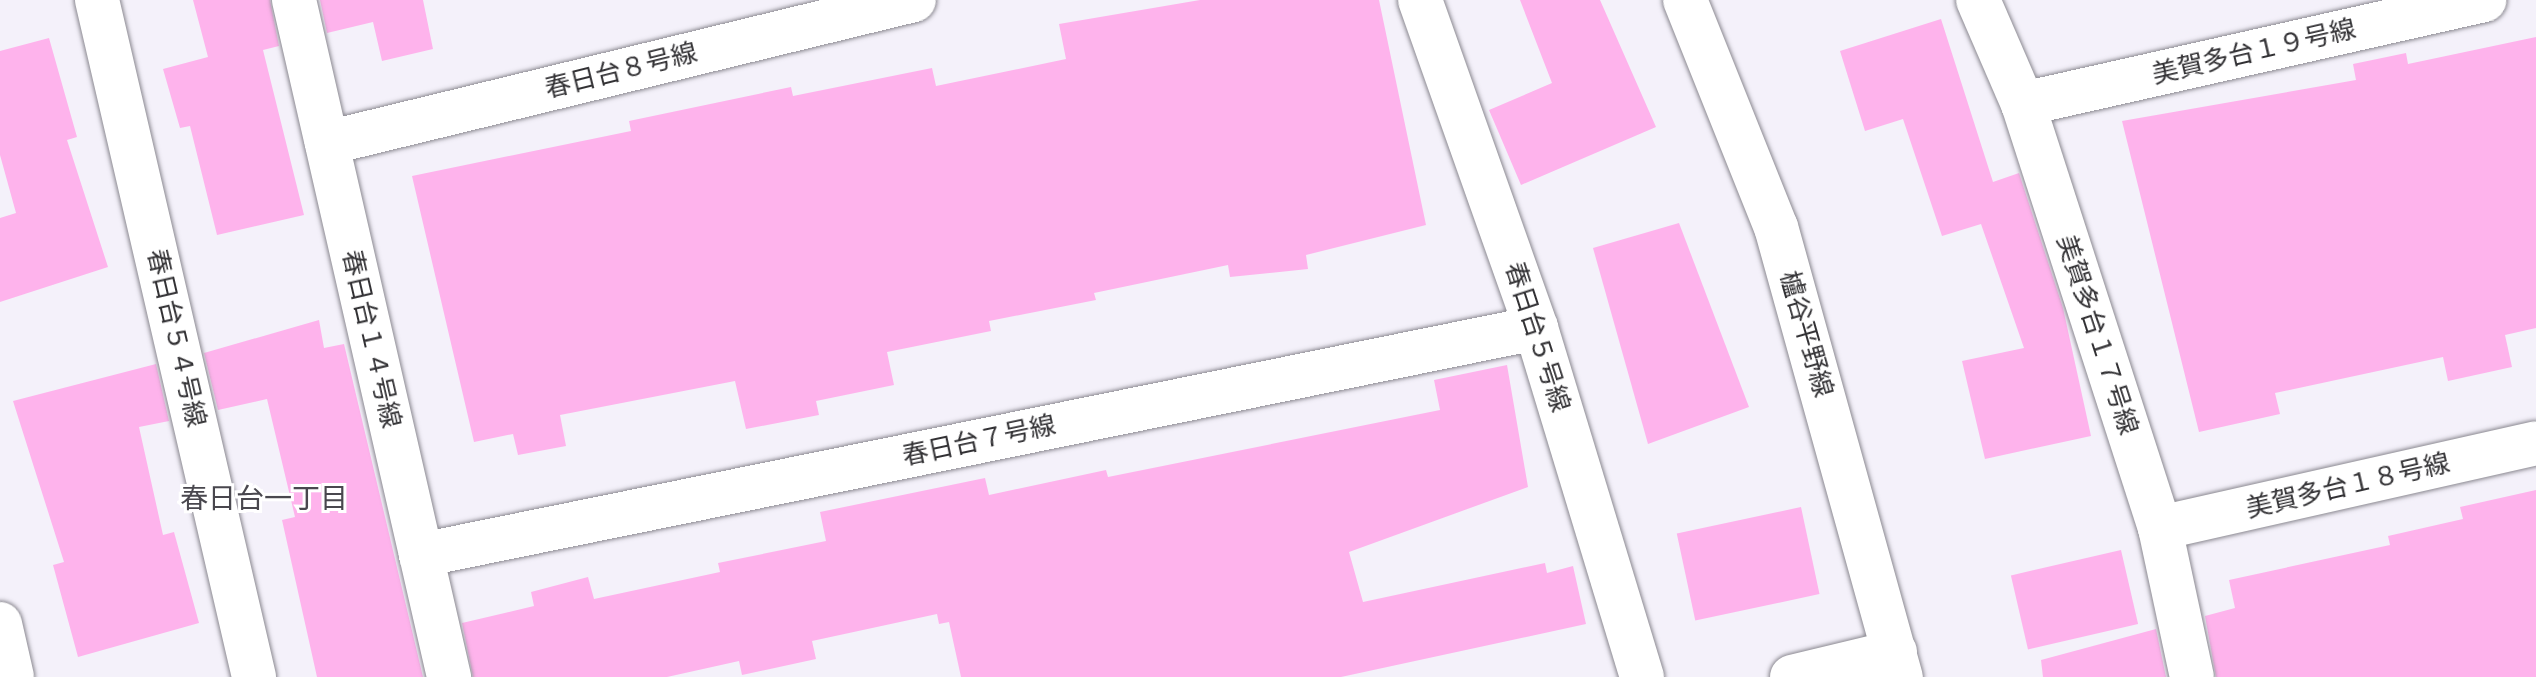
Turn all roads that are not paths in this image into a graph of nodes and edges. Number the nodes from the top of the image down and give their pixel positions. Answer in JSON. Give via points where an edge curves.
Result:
{"nodes":[{"id":1,"x":97,"y":0,"type":"edge"},
{"id":2,"x":294,"y":0,"type":"edge"},
{"id":3,"x":914,"y":0,"type":"edge"},
{"id":4,"x":1420,"y":0,"type":"edge"},
{"id":5,"x":1685,"y":0,"type":"edge"},
{"id":6,"x":1978,"y":0,"type":"edge"},
{"id":7,"x":2484,"y":0,"type":"edge"},
{"id":8,"x":2023,"y":104,"type":"junction"},
{"id":9,"x":327,"y":143,"type":"junction"},
{"id":10,"x":1536,"y":328,"type":"junction"},
{"id":11,"x":2536,"y":443,"type":"edge"},
{"id":12,"x":2160,"y":528,"type":"junction"},
{"id":13,"x":421,"y":555,"type":"junction"},
{"id":14,"x":0,"y":624,"type":"edge"},
{"id":15,"x":1898,"y":664,"type":"edge"},
{"id":16,"x":12,"y":677,"type":"edge"},
{"id":17,"x":254,"y":677,"type":"edge"},
{"id":18,"x":449,"y":677,"type":"edge"},
{"id":19,"x":1642,"y":677,"type":"edge"},
{"id":20,"x":1792,"y":677,"type":"edge"},
{"id":21,"x":2192,"y":677,"type":"edge"}],
"edges":[{"from":1,"to":17,"type":"street","name":"春日台５４号線"},
{"from":2,"to":9,"type":"street","name":"春日台１４号線"},
{"from":3,"to":9,"type":"street","name":"春日台８号線"},
{"from":4,"to":10,"type":"street","name":"春日台５号線"},
{"from":5,"to":15,"type":"street","name":"櫨谷平野線","via":[[1776,227]]},
{"from":6,"to":8,"type":"street","name":"美賀多台１７号線"},
{"from":7,"to":8,"type":"street","name":"美賀多台１９号線"},
{"from":8,"to":12,"type":"street","name":"美賀多台１７号線"},
{"from":9,"to":13,"type":"street","name":"春日台１４号線"},
{"from":10,"to":13,"type":"street","name":"春日台７号線"},
{"from":10,"to":19,"type":"street","name":"春日台５号線"},
{"from":11,"to":12,"type":"street","name":"美賀多台１８号線"},
{"from":12,"to":21,"type":"street","name":"美賀多台１７号線"},
{"from":13,"to":18,"type":"street","name":"春日台１４号線"},
{"from":14,"to":16,"type":"street"},
{"from":15,"to":20,"type":"street"}]}
